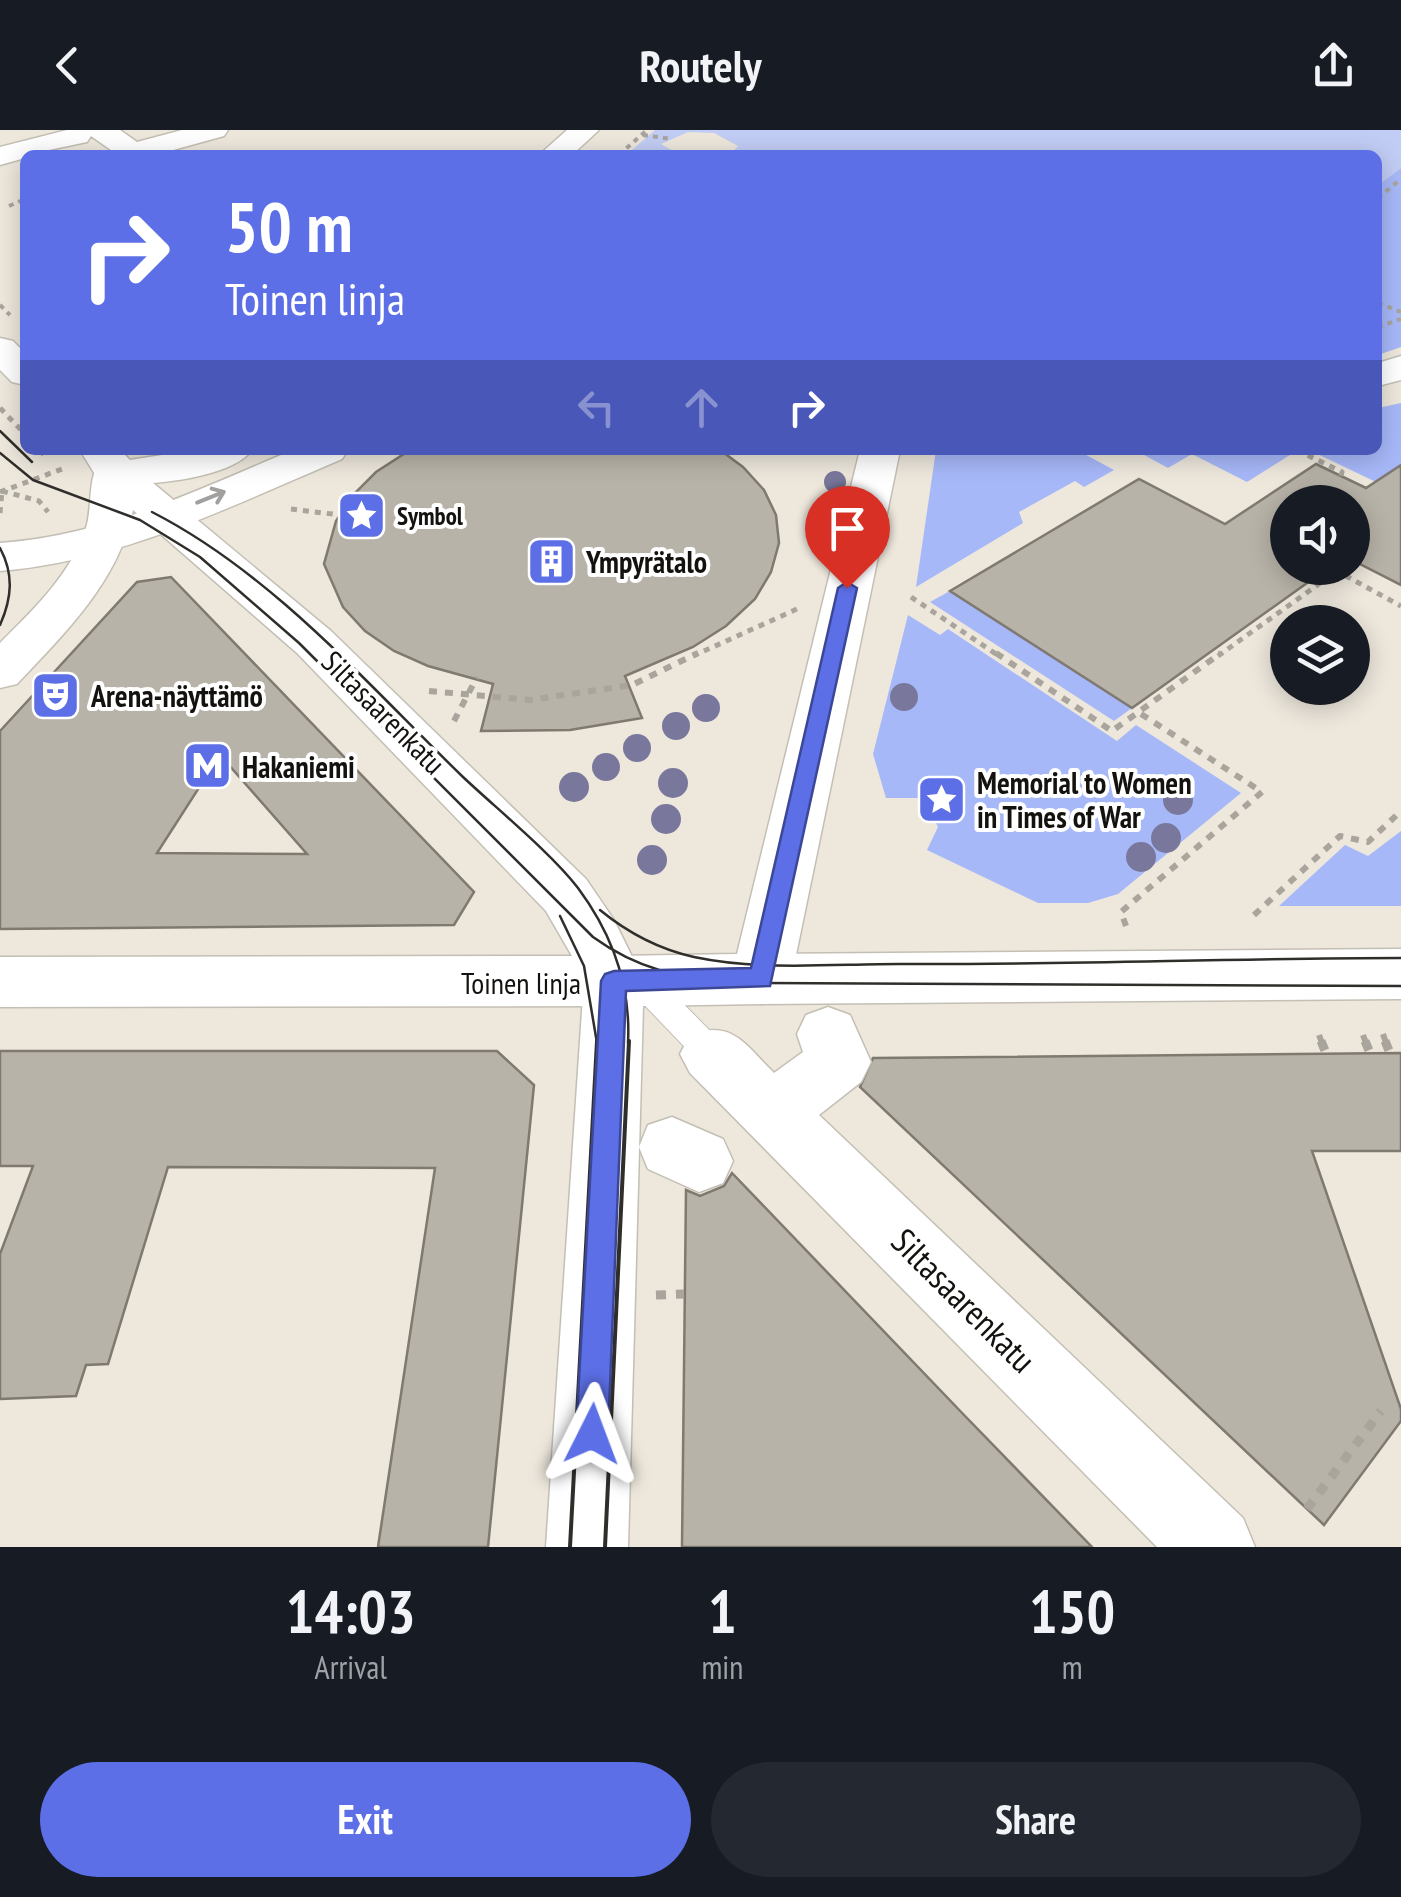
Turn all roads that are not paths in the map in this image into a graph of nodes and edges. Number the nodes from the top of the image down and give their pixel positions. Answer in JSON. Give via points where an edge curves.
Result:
{"nodes":[{"id":1,"x":214,"y":130,"type":"edge"},
{"id":2,"x":585,"y":130,"type":"edge"},
{"id":3,"x":89,"y":133,"type":"edge"},
{"id":4,"x":23,"y":150,"type":"edge"},
{"id":5,"x":113,"y":150,"type":"edge"},
{"id":6,"x":140,"y":150,"type":"edge"},
{"id":7,"x":560,"y":150,"type":"edge"},
{"id":8,"x":0,"y":349,"type":"edge"},
{"id":9,"x":20,"y":369,"type":"edge"},
{"id":10,"x":218,"y":455,"type":"edge"},
{"id":11,"x":315,"y":455,"type":"edge"},
{"id":12,"x":879,"y":455,"type":"edge"},
{"id":13,"x":106,"y":459,"type":"edge"},
{"id":14,"x":162,"y":516,"type":"junction"},
{"id":15,"x":104,"y":538,"type":"junction"},
{"id":16,"x":0,"y":557,"type":"edge"},
{"id":17,"x":0,"y":672,"type":"edge"},
{"id":18,"x":1401,"y":974,"type":"edge"},
{"id":19,"x":761,"y":978,"type":"junction"},
{"id":20,"x":628,"y":981,"type":"junction"},
{"id":21,"x":0,"y":982,"type":"edge"},
{"id":22,"x":828,"y":1034,"type":"dead end"},
{"id":23,"x":712,"y":1054,"type":"joint"},
{"id":24,"x":778,"y":1116,"type":"junction"},
{"id":25,"x":586,"y":1547,"type":"edge"},
{"id":26,"x":1214,"y":1547,"type":"edge"}],
"edges":[{"from":1,"to":6,"type":"street"},
{"from":2,"to":7,"type":"street"},
{"from":3,"to":4,"type":"street"},
{"from":3,"to":5,"type":"street"},
{"from":8,"to":9,"type":"street"},
{"from":10,"to":13,"type":"street","via":[[172,472]]},
{"from":14,"to":11,"type":"street","one_way":true},
{"from":12,"to":19,"type":"street"},
{"from":13,"to":14,"type":"street","name":"Siltasaarenkatu"},
{"from":13,"to":15,"type":"street","via":[[116,497]]},
{"from":14,"to":15,"type":"street"},
{"from":14,"to":20,"type":"street","name":"Siltasaarenkatu","via":[[314,642],[566,894]]},
{"from":15,"to":16,"type":"street"},
{"from":15,"to":17,"type":"street","via":[[69,598]]},
{"from":18,"to":19,"type":"street","name":"Toinen linja"},
{"from":19,"to":20,"type":"street","name":"Toinen linja"},
{"from":20,"to":21,"type":"street","name":"Toinen linja"},
{"from":20,"to":23,"type":"lane"},
{"from":20,"to":25,"type":"street"},
{"from":22,"to":24,"type":"street","via":[[840,1062]]},
{"from":23,"to":24,"type":"street","name":"Siltasaarenkatu"},
{"from":24,"to":26,"type":"street","name":"Siltasaarenkatu"}]}
